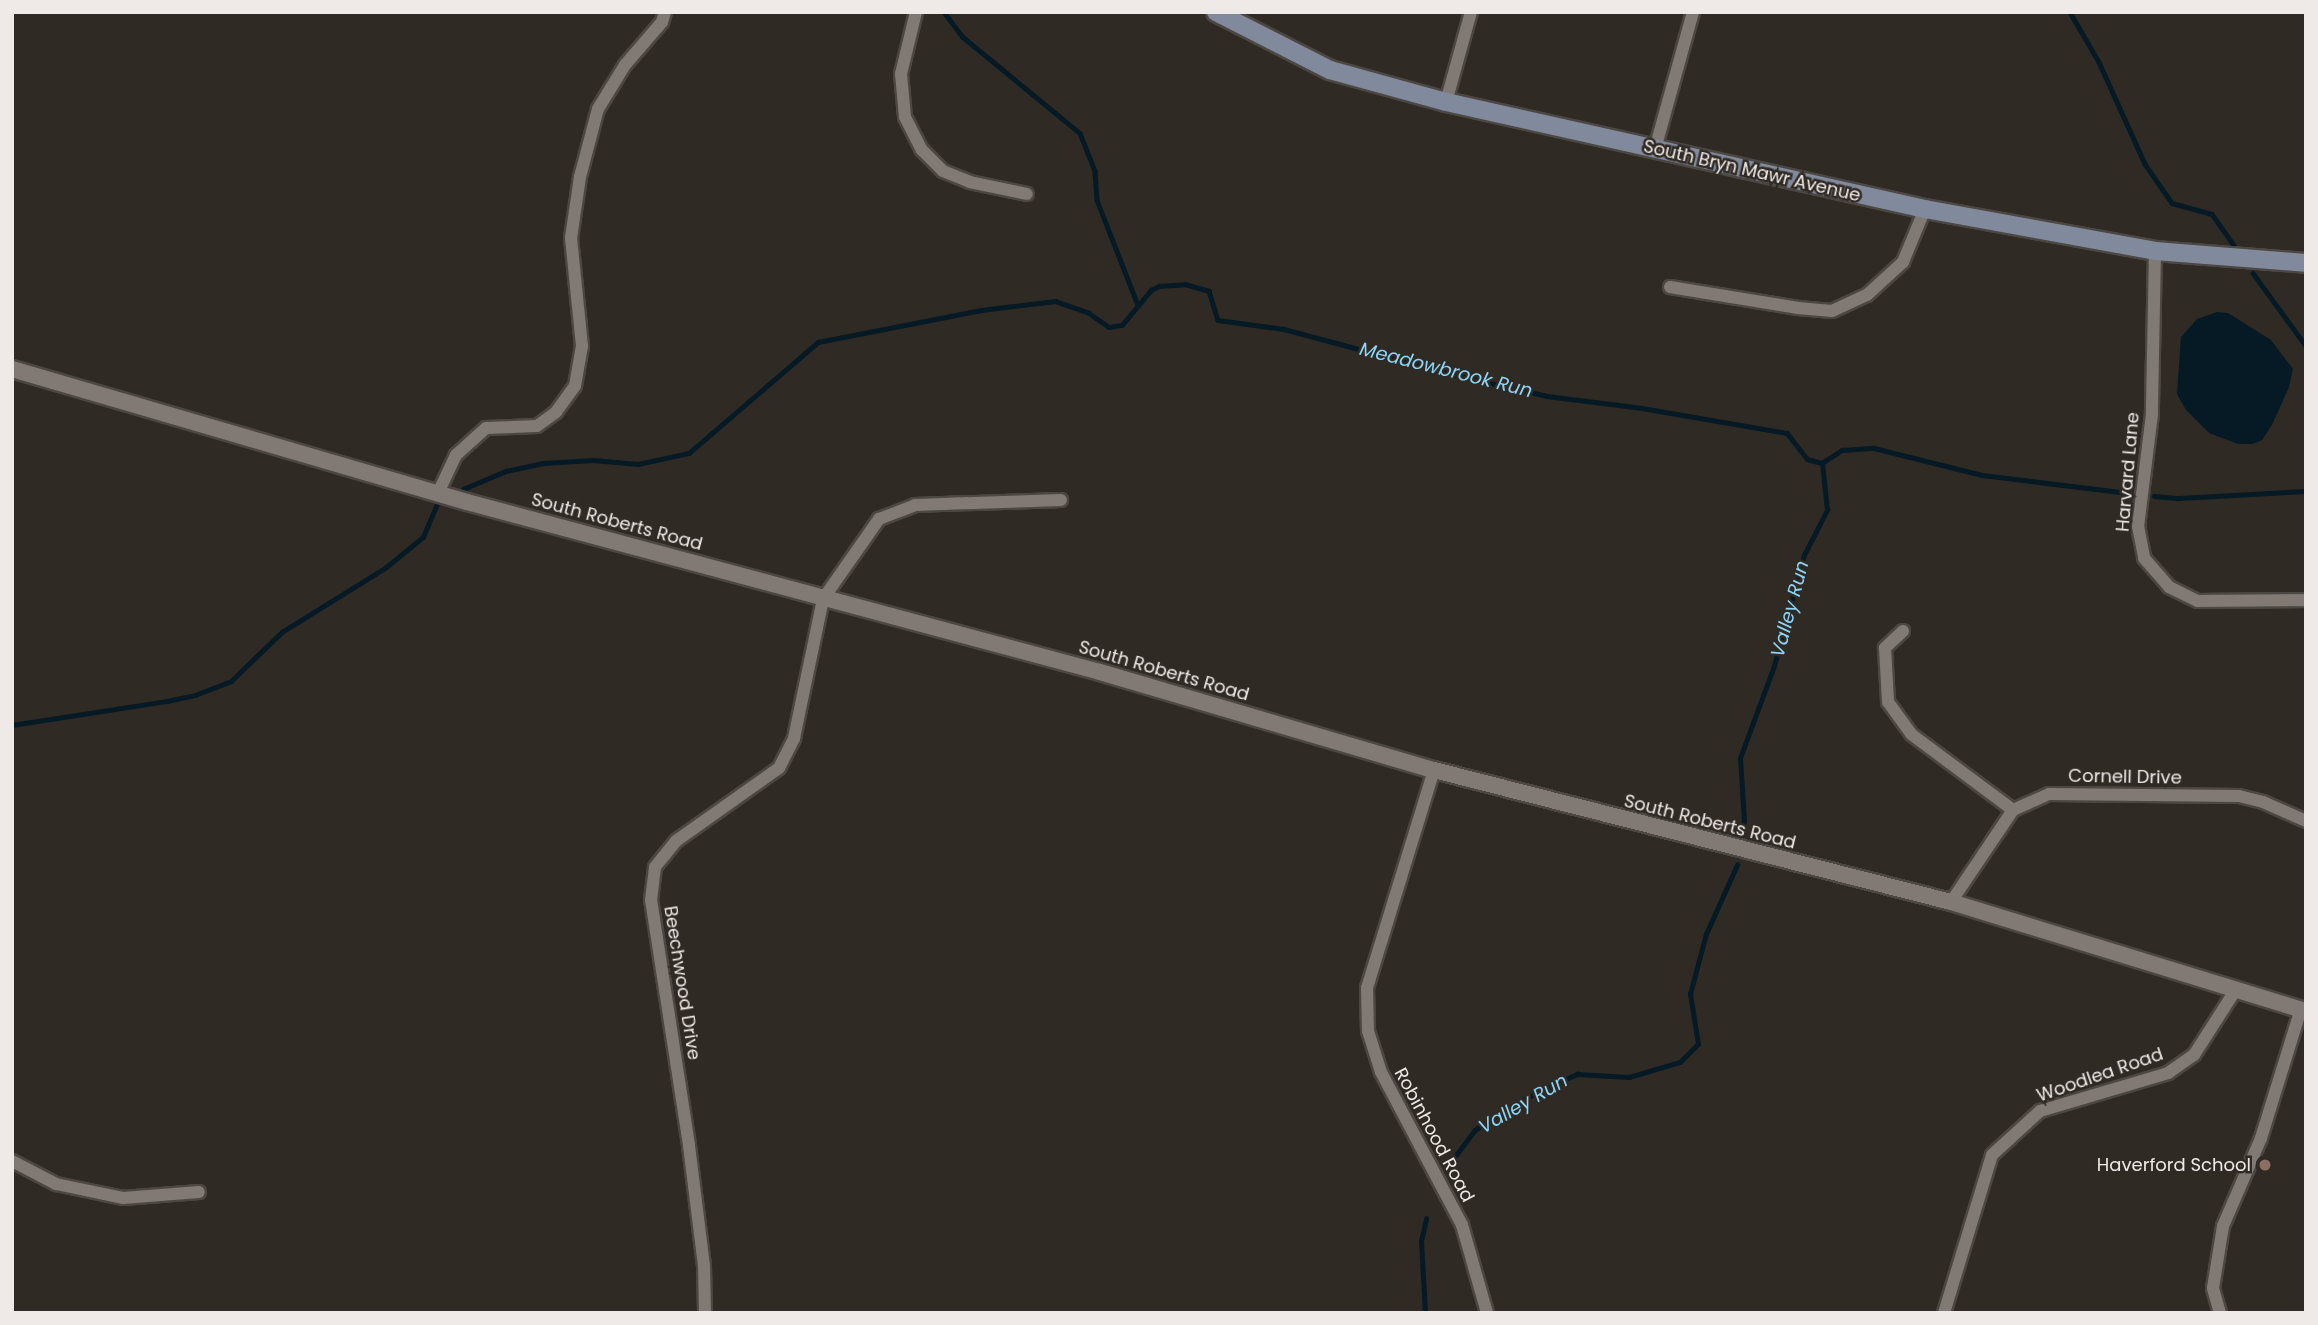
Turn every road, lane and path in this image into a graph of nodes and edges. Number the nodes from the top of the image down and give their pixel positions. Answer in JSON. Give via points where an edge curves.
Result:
{"nodes":[{"id":1,"x":665,"y":12,"type":"edge"},
{"id":2,"x":916,"y":12,"type":"edge"},
{"id":3,"x":1216,"y":12,"type":"edge"},
{"id":4,"x":1471,"y":12,"type":"edge"},
{"id":5,"x":1693,"y":12,"type":"edge"},
{"id":6,"x":1447,"y":102,"type":"junction"},
{"id":7,"x":1655,"y":149,"type":"junction"},
{"id":8,"x":1027,"y":194,"type":"dead end"},
{"id":9,"x":1926,"y":209,"type":"junction"},
{"id":10,"x":2155,"y":251,"type":"junction"},
{"id":11,"x":2306,"y":263,"type":"edge"},
{"id":12,"x":1670,"y":287,"type":"dead end"},
{"id":13,"x":12,"y":369,"type":"edge"},
{"id":14,"x":438,"y":493,"type":"junction"},
{"id":15,"x":1061,"y":500,"type":"dead end"},
{"id":16,"x":823,"y":599,"type":"junction"},
{"id":17,"x":2306,"y":600,"type":"edge"},
{"id":18,"x":1903,"y":631,"type":"dead end"},
{"id":19,"x":1434,"y":770,"type":"junction"},
{"id":20,"x":2013,"y":810,"type":"junction"},
{"id":21,"x":2306,"y":821,"type":"edge"},
{"id":22,"x":1951,"y":902,"type":"junction"},
{"id":23,"x":2235,"y":992,"type":"junction"},
{"id":24,"x":2304,"y":1010,"type":"edge"},
{"id":25,"x":12,"y":1161,"type":"edge"},
{"id":26,"x":199,"y":1192,"type":"dead end"},
{"id":27,"x":705,"y":1313,"type":"edge"},
{"id":28,"x":1487,"y":1313,"type":"edge"},
{"id":29,"x":1944,"y":1313,"type":"edge"},
{"id":30,"x":2220,"y":1313,"type":"edge"}],
"edges":[{"from":1,"to":14,"type":"street","via":[[598,110],[580,177],[571,238],[582,345],[575,386],[556,412],[537,426],[486,428],[456,455]]},
{"from":2,"to":8,"type":"street","via":[[901,74],[905,117],[922,150],[943,171]]},
{"from":3,"to":6,"type":"main road","name":"South Bryn Mawr Avenue","via":[[1330,70]]},
{"from":4,"to":6,"type":"street"},
{"from":5,"to":7,"type":"street"},
{"from":6,"to":7,"type":"main road","name":"South Bryn Mawr Avenue"},
{"from":7,"to":9,"type":"main road","name":"South Bryn Mawr Avenue"},
{"from":9,"to":10,"type":"main road","name":"South Bryn Mawr Avenue"},
{"from":9,"to":12,"type":"street","via":[[1903,262],[1867,295],[1832,311]]},
{"from":10,"to":11,"type":"main road","name":"South Bryn Mawr Avenue"},
{"from":10,"to":17,"type":"street","name":"Harvard Lane","via":[[2152,414],[2138,526],[2144,558],[2169,587],[2198,601]]},
{"from":13,"to":14,"type":"street","name":"South Roberts Road"},
{"from":14,"to":16,"type":"street","name":"South Roberts Road"},
{"from":15,"to":16,"type":"street","via":[[915,505],[878,519]]},
{"from":16,"to":19,"type":"street","name":"South Roberts Road","via":[[1100,672]]},
{"from":16,"to":27,"type":"street","name":"Beechwood Drive","via":[[794,738],[779,768],[676,841],[655,867],[651,900],[689,1145]]},
{"from":18,"to":20,"type":"street","via":[[1885,648],[1888,702],[1911,734]]},
{"from":19,"to":22,"type":"street","name":"South Roberts Road"},
{"from":19,"to":28,"type":"street","name":"Robinhood Road","via":[[1367,988],[1368,1031],[1381,1072],[1462,1225]]},
{"from":20,"to":21,"type":"street","name":"Cornell Drive","via":[[2049,794],[2239,796]]},
{"from":20,"to":22,"type":"street"},
{"from":22,"to":23,"type":"street","name":"South Roberts Road"},
{"from":23,"to":24,"type":"street","name":"South Roberts Road"},
{"from":23,"to":29,"type":"street","name":"Woodlea Road","via":[[2194,1055],[2168,1073],[2040,1111],[1992,1155]]},
{"from":24,"to":30,"type":"street","via":[[2261,1138],[2223,1226],[2213,1288]]},
{"from":25,"to":26,"type":"street","via":[[56,1184],[123,1198]]}]}
